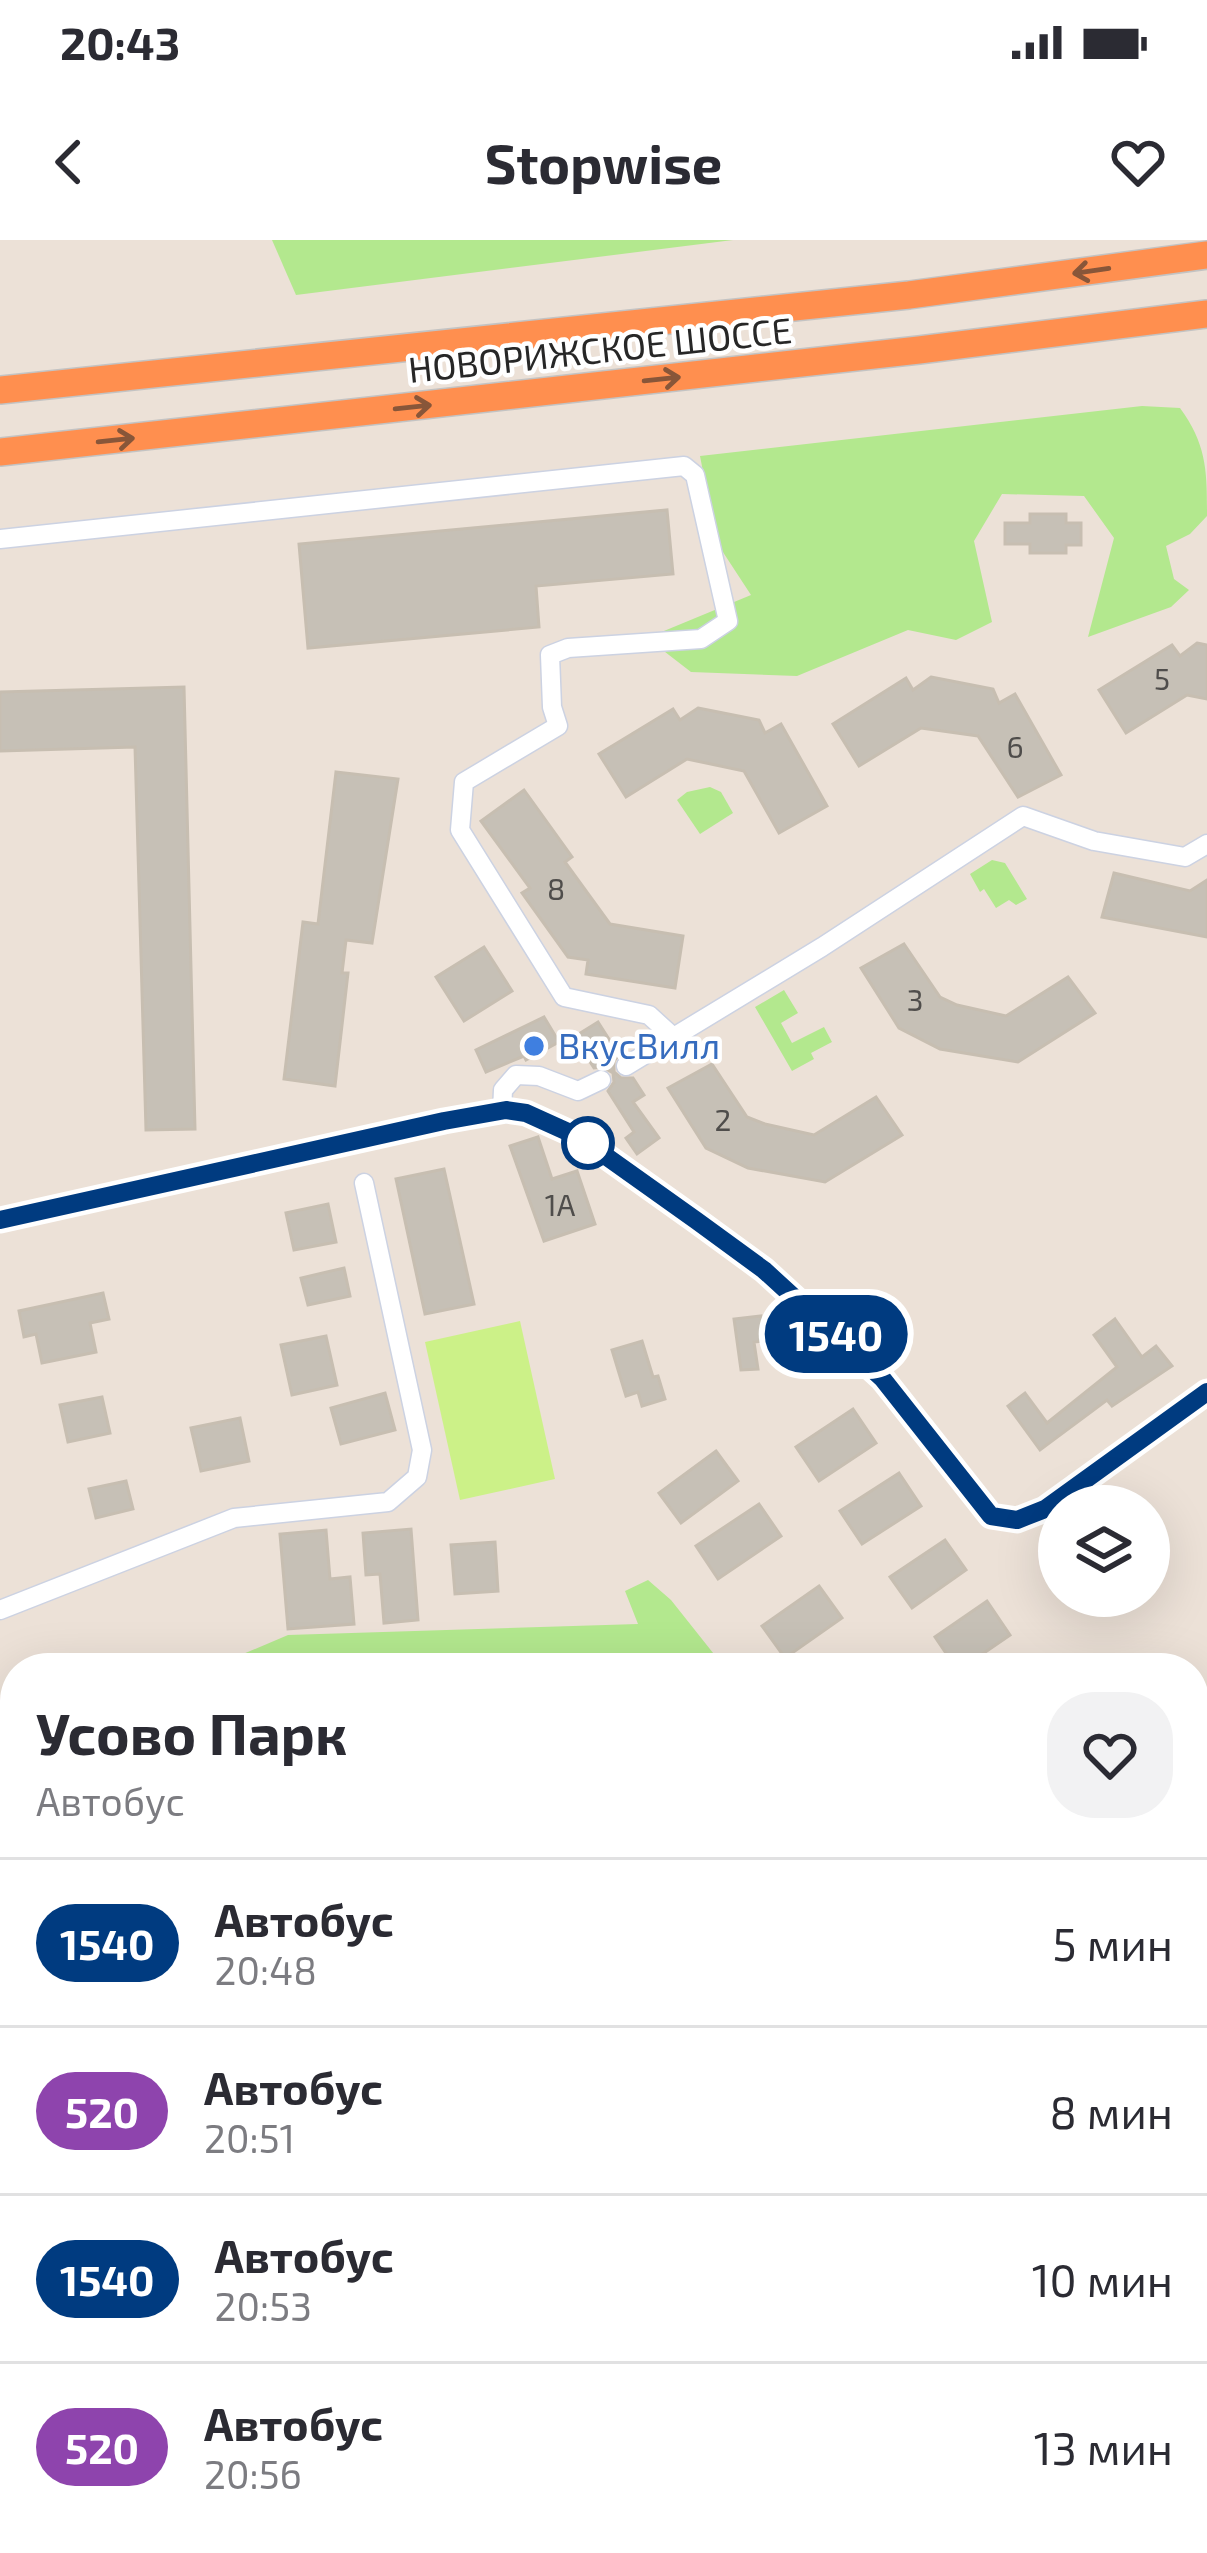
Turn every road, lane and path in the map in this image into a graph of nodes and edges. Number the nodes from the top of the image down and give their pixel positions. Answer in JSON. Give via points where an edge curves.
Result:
{"nodes":[{"id":1,"x":1207,"y":255,"type":"edge"},
{"id":2,"x":1207,"y":314,"type":"edge"},
{"id":3,"x":0,"y":390,"type":"edge"},
{"id":4,"x":0,"y":452,"type":"edge"},
{"id":5,"x":0,"y":539,"type":"edge"},
{"id":6,"x":1207,"y":844,"type":"edge"},
{"id":7,"x":670,"y":1035,"type":"junction"},
{"id":8,"x":626,"y":1066,"type":"dead end"},
{"id":9,"x":602,"y":1080,"type":"dead end"},
{"id":10,"x":502,"y":1111,"type":"junction"},
{"id":11,"x":364,"y":1183,"type":"dead end"},
{"id":12,"x":0,"y":1220,"type":"edge"},
{"id":13,"x":1207,"y":1392,"type":"edge"},
{"id":14,"x":0,"y":1610,"type":"edge"}],
"edges":[{"from":1,"to":3,"type":"highway","name":"НОВОРИЖСКОЕ ШОССЕ","one_way":true,"via":[[909,296]]},
{"from":4,"to":2,"type":"highway","name":"НОВОРИЖСКОЕ ШОССЕ","one_way":true},
{"from":5,"to":7,"type":"street","via":[[684,466],[695,475],[728,621],[701,640],[550,655],[558,726],[464,782],[460,830],[564,997],[649,1016]]},
{"from":6,"to":7,"type":"street","via":[[1185,857],[1094,841],[1023,816]]},
{"from":7,"to":8,"type":"street"},
{"from":9,"to":10,"type":"street","via":[[578,1090],[516,1075],[503,1090]]},
{"from":10,"to":12,"type":"street"},
{"from":10,"to":13,"type":"street","via":[[579,1137],[764,1270],[882,1378],[991,1516],[1017,1520],[1045,1509]]},
{"from":11,"to":14,"type":"street","via":[[422,1450],[417,1477],[388,1502],[234,1518]]}]}
